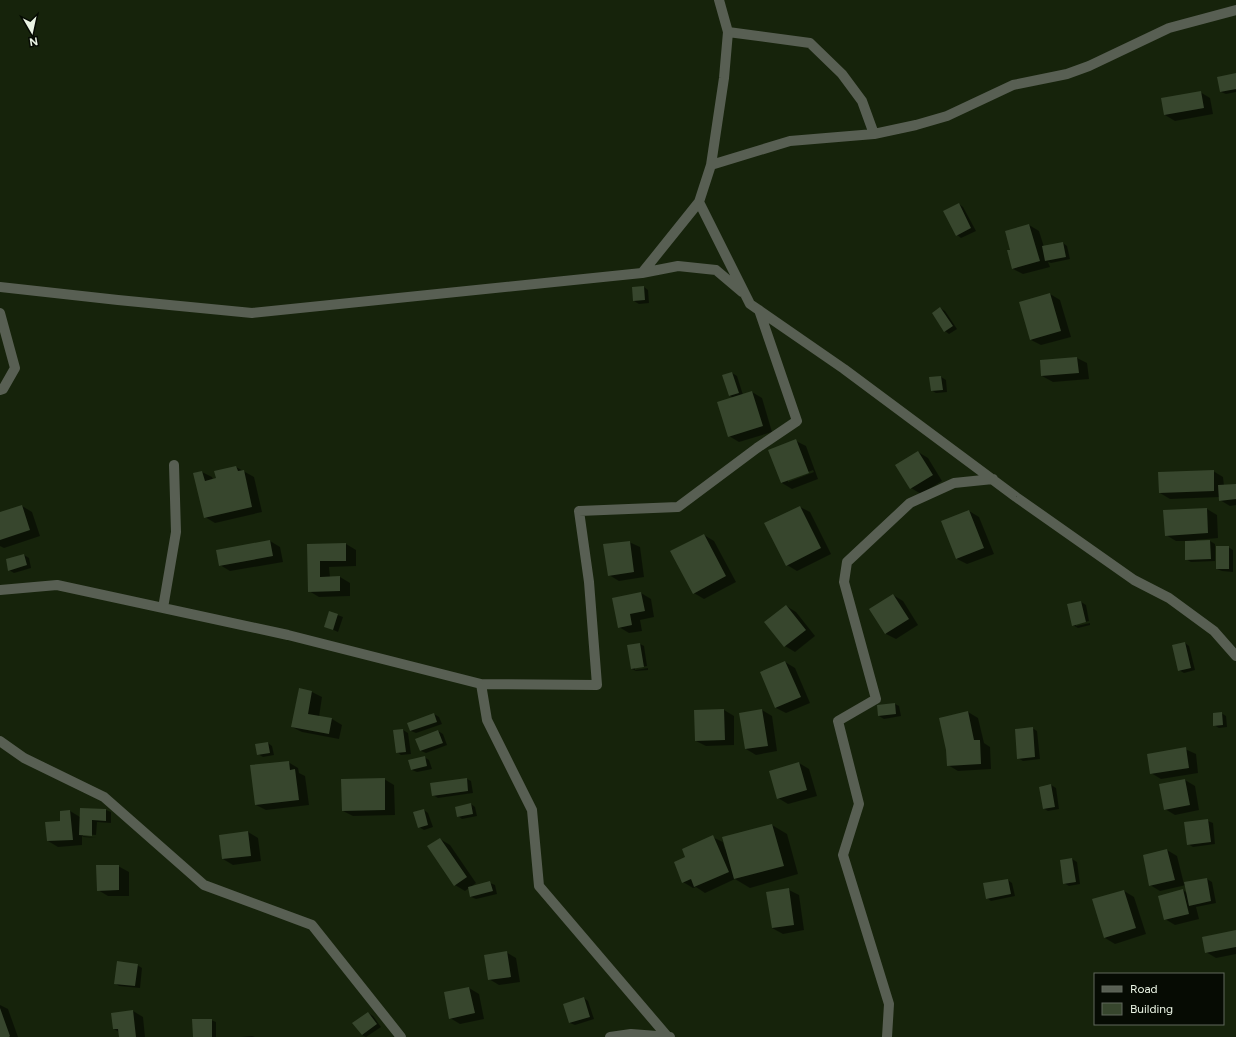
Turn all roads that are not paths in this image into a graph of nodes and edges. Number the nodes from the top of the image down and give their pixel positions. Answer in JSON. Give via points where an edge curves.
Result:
{"nodes":[{"id":1,"x":720,"y":0,"type":"edge"},
{"id":2,"x":1236,"y":10,"type":"edge"},
{"id":3,"x":728,"y":32,"type":"junction"},
{"id":4,"x":874,"y":134,"type":"junction"},
{"id":5,"x":712,"y":165,"type":"junction"},
{"id":6,"x":699,"y":202,"type":"junction"},
{"id":7,"x":642,"y":273,"type":"junction"},
{"id":8,"x":0,"y":286,"type":"edge"},
{"id":9,"x":746,"y":296,"type":"junction"},
{"id":10,"x":759,"y":310,"type":"junction"},
{"id":11,"x":0,"y":313,"type":"edge"},
{"id":12,"x":0,"y":390,"type":"edge"},
{"id":13,"x":174,"y":465,"type":"dead end"},
{"id":14,"x":993,"y":479,"type":"junction"},
{"id":15,"x":0,"y":590,"type":"edge"},
{"id":16,"x":163,"y":608,"type":"junction"},
{"id":17,"x":1236,"y":656,"type":"edge"},
{"id":18,"x":481,"y":684,"type":"junction"},
{"id":19,"x":0,"y":741,"type":"edge"},
{"id":20,"x":670,"y":1036,"type":"edge"},
{"id":21,"x":401,"y":1037,"type":"edge"},
{"id":22,"x":610,"y":1037,"type":"edge"},
{"id":23,"x":887,"y":1037,"type":"edge"}],
"edges":[{"from":1,"to":3,"type":"street"},
{"from":2,"to":4,"type":"street","via":[[1169,28],[1067,74],[1013,85],[946,116]]},
{"from":3,"to":4,"type":"street","via":[[810,43],[842,74],[862,101]]},
{"from":3,"to":5,"type":"street"},
{"from":4,"to":5,"type":"street","via":[[790,141]]},
{"from":5,"to":6,"type":"street"},
{"from":6,"to":7,"type":"street"},
{"from":6,"to":9,"type":"street"},
{"from":7,"to":8,"type":"street","via":[[252,313]]},
{"from":7,"to":9,"type":"street","via":[[678,266],[716,270]]},
{"from":9,"to":10,"type":"street","via":[[750,304]]},
{"from":10,"to":14,"type":"street"},
{"from":10,"to":18,"type":"street","via":[[797,421],[678,507],[579,511],[589,582],[597,685]]},
{"from":11,"to":12,"type":"street","via":[[15,368]]},
{"from":13,"to":16,"type":"street","via":[[176,532]]},
{"from":14,"to":17,"type":"street","via":[[1134,580],[1170,598],[1214,631]]},
{"from":14,"to":23,"type":"street","via":[[954,483],[910,503],[847,562],[844,582],[876,698],[838,721],[859,804],[843,855],[889,1004]]},
{"from":15,"to":16,"type":"street","via":[[57,585]]},
{"from":16,"to":18,"type":"street","via":[[288,635]]},
{"from":18,"to":20,"type":"street","via":[[487,720],[532,810],[539,886]]},
{"from":19,"to":21,"type":"street","via":[[24,758],[104,798],[204,885],[312,925]]},
{"from":20,"to":22,"type":"street","via":[[631,1034]]}]}
